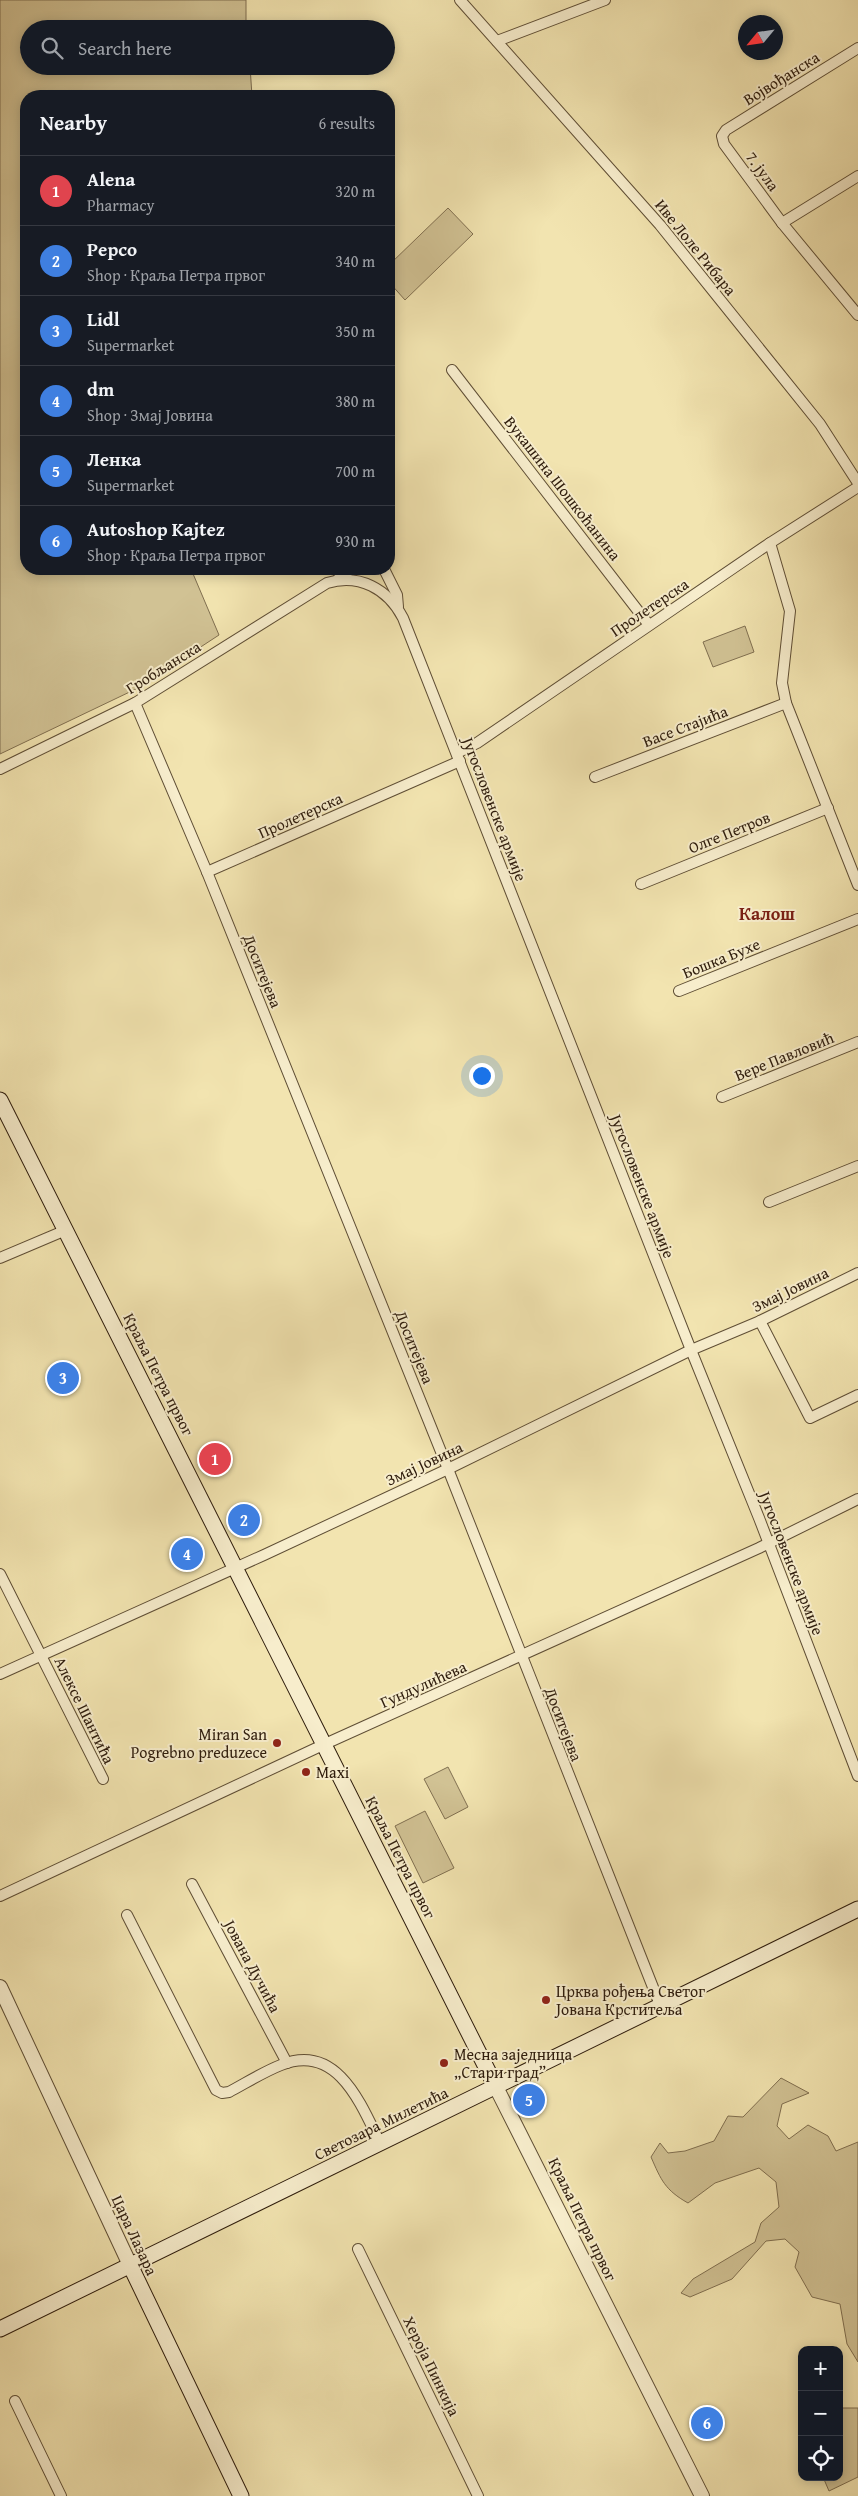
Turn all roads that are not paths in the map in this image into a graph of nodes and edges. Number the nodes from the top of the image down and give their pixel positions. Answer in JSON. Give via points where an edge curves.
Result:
{"nodes":[{"id":1,"x":460,"y":0,"type":"edge"},
{"id":2,"x":605,"y":0,"type":"edge"},
{"id":3,"x":497,"y":41,"type":"junction"},
{"id":4,"x":858,"y":48,"type":"edge"},
{"id":5,"x":722,"y":136,"type":"joint"},
{"id":6,"x":858,"y":176,"type":"edge"},
{"id":7,"x":782,"y":223,"type":"junction"},
{"id":8,"x":858,"y":315,"type":"edge"},
{"id":9,"x":452,"y":370,"type":"dead end"},
{"id":10,"x":858,"y":483,"type":"edge"},
{"id":11,"x":858,"y":487,"type":"edge"},
{"id":12,"x":770,"y":543,"type":"junction"},
{"id":13,"x":344,"y":575,"type":"edge"},
{"id":14,"x":387,"y":575,"type":"edge"},
{"id":15,"x":337,"y":580,"type":"junction"},
{"id":16,"x":398,"y":608,"type":"junction"},
{"id":17,"x":650,"y":625,"type":"junction"},
{"id":18,"x":135,"y":703,"type":"junction"},
{"id":19,"x":786,"y":703,"type":"junction"},
{"id":20,"x":459,"y":757,"type":"junction"},
{"id":21,"x":0,"y":769,"type":"edge"},
{"id":22,"x":595,"y":777,"type":"dead end"},
{"id":23,"x":828,"y":808,"type":"junction"},
{"id":24,"x":207,"y":872,"type":"junction"},
{"id":25,"x":641,"y":884,"type":"dead end"},
{"id":26,"x":858,"y":885,"type":"edge"},
{"id":27,"x":858,"y":919,"type":"edge"},
{"id":28,"x":679,"y":991,"type":"dead end"},
{"id":29,"x":858,"y":1042,"type":"edge"},
{"id":30,"x":722,"y":1097,"type":"dead end"},
{"id":31,"x":0,"y":1100,"type":"edge"},
{"id":32,"x":858,"y":1166,"type":"edge"},
{"id":33,"x":769,"y":1202,"type":"dead end"},
{"id":34,"x":66,"y":1230,"type":"junction"},
{"id":35,"x":0,"y":1258,"type":"edge"},
{"id":36,"x":858,"y":1273,"type":"edge"},
{"id":37,"x":760,"y":1320,"type":"junction"},
{"id":38,"x":691,"y":1350,"type":"junction"},
{"id":39,"x":858,"y":1395,"type":"edge"},
{"id":40,"x":448,"y":1468,"type":"junction"},
{"id":41,"x":858,"y":1499,"type":"edge"},
{"id":42,"x":768,"y":1543,"type":"junction"},
{"id":43,"x":236,"y":1568,"type":"junction"},
{"id":44,"x":0,"y":1574,"type":"edge"},
{"id":45,"x":41,"y":1655,"type":"junction"},
{"id":46,"x":522,"y":1656,"type":"junction"},
{"id":47,"x":0,"y":1674,"type":"edge"},
{"id":48,"x":324,"y":1744,"type":"junction"},
{"id":49,"x":858,"y":1776,"type":"edge"},
{"id":50,"x":102,"y":1779,"type":"dead end"},
{"id":51,"x":192,"y":1884,"type":"dead end"},
{"id":52,"x":0,"y":1896,"type":"edge"},
{"id":53,"x":858,"y":1909,"type":"edge"},
{"id":54,"x":127,"y":1915,"type":"dead end"},
{"id":55,"x":0,"y":1987,"type":"edge"},
{"id":56,"x":660,"y":2005,"type":"junction"},
{"id":57,"x":287,"y":2063,"type":"junction"},
{"id":58,"x":496,"y":2085,"type":"junction"},
{"id":59,"x":380,"y":2143,"type":"junction"},
{"id":60,"x":358,"y":2249,"type":"dead end"},
{"id":61,"x":130,"y":2265,"type":"junction"},
{"id":62,"x":0,"y":2329,"type":"edge"},
{"id":63,"x":16,"y":2401,"type":"dead end"},
{"id":64,"x":61,"y":2496,"type":"edge"},
{"id":65,"x":241,"y":2496,"type":"edge"},
{"id":66,"x":478,"y":2496,"type":"edge"},
{"id":67,"x":702,"y":2496,"type":"edge"}],
"edges":[{"from":1,"to":3,"type":"street","name":"Иве Лоле Рибара"},
{"from":2,"to":3,"type":"street"},
{"from":3,"to":10,"type":"street","name":"Иве Лоле Рибара","via":[[660,225],[820,424]]},
{"from":4,"to":5,"type":"street","name":"Војвођанска","via":[[726,130]]},
{"from":5,"to":7,"type":"street","name":"7. јула","via":[[724,144]]},
{"from":6,"to":7,"type":"street"},
{"from":7,"to":8,"type":"street","name":"7. јула"},
{"from":9,"to":17,"type":"street","name":"Вукашина Шошкоћанина"},
{"from":11,"to":12,"type":"street","name":"Пролетерска"},
{"from":12,"to":17,"type":"street","name":"Пролетерска"},
{"from":12,"to":19,"type":"street","via":[[790,611],[782,683]]},
{"from":13,"to":15,"type":"street"},
{"from":14,"to":16,"type":"street","name":"Југословенске армије","via":[[397,595]]},
{"from":15,"to":16,"type":"street","name":"Југословенске армије","via":[[363,582],[384,592]]},
{"from":15,"to":18,"type":"street","name":"Гробљанска","via":[[315,588]]},
{"from":16,"to":20,"type":"street","name":"Југословенске армије"},
{"from":17,"to":20,"type":"street","name":"Пролетерска"},
{"from":18,"to":21,"type":"street","name":"Гробљанска"},
{"from":18,"to":24,"type":"street","name":"Доситејева"},
{"from":19,"to":22,"type":"street","name":"Васе Стајића"},
{"from":19,"to":23,"type":"street"},
{"from":20,"to":24,"type":"street","name":"Пролетерска"},
{"from":20,"to":38,"type":"street","name":"Југословенске армије"},
{"from":23,"to":25,"type":"street","name":"Олге Петров"},
{"from":23,"to":26,"type":"street"},
{"from":24,"to":40,"type":"street","name":"Доситејева"},
{"from":27,"to":28,"type":"street","name":"Бошка Бухе"},
{"from":29,"to":30,"type":"street","name":"Вере Павловић"},
{"from":31,"to":34,"type":"main road","name":"Краља Петра првог"},
{"from":32,"to":33,"type":"street"},
{"from":34,"to":35,"type":"street"},
{"from":34,"to":43,"type":"main road","name":"Краља Петра првог"},
{"from":36,"to":37,"type":"street","name":"Змај Јовина"},
{"from":37,"to":38,"type":"street","name":"Змај Јовина"},
{"from":37,"to":39,"type":"street","via":[[810,1418]]},
{"from":38,"to":40,"type":"street","name":"Змај Јовина"},
{"from":38,"to":42,"type":"street","name":"Југословенске армије"},
{"from":40,"to":43,"type":"street","name":"Змај Јовина"},
{"from":40,"to":46,"type":"street","name":"Доситејева"},
{"from":41,"to":42,"type":"street","name":"Гундулићева"},
{"from":42,"to":46,"type":"street","name":"Гундулићева"},
{"from":42,"to":49,"type":"street","name":"Југословенске армије"},
{"from":43,"to":45,"type":"street","name":"Змај Јовина"},
{"from":43,"to":48,"type":"main road","name":"Краља Петра првог"},
{"from":44,"to":45,"type":"street","name":"Алексе Шантића"},
{"from":45,"to":47,"type":"street","name":"Змај Јовина"},
{"from":45,"to":50,"type":"street","name":"Алексе Шантића"},
{"from":46,"to":48,"type":"street","name":"Гундулићева"},
{"from":46,"to":56,"type":"street","name":"Доситејева"},
{"from":48,"to":52,"type":"street","name":"Гундулићева"},
{"from":48,"to":58,"type":"main road","name":"Краља Петра првог"},
{"from":51,"to":57,"type":"street","name":"Јована Дучића"},
{"from":53,"to":56,"type":"main road","name":"Светозара Милетића"},
{"from":54,"to":57,"type":"street","via":[[216,2090],[229,2092]]},
{"from":55,"to":61,"type":"street","name":"Цара Лазара"},
{"from":56,"to":58,"type":"main road","name":"Светозара Милетића"},
{"from":57,"to":59,"type":"street","via":[[315,2062],[342,2076]]},
{"from":58,"to":59,"type":"main road","name":"Светозара Милетића"},
{"from":58,"to":67,"type":"street","name":"Краља Петра првог"},
{"from":59,"to":61,"type":"main road","name":"Светозара Милетића"},
{"from":60,"to":66,"type":"street","name":"Хероја Пинкија"},
{"from":61,"to":62,"type":"main road","name":"Светозара Милетића"},
{"from":61,"to":65,"type":"main road","name":"Цара Лазара"},
{"from":63,"to":64,"type":"street"}]}
